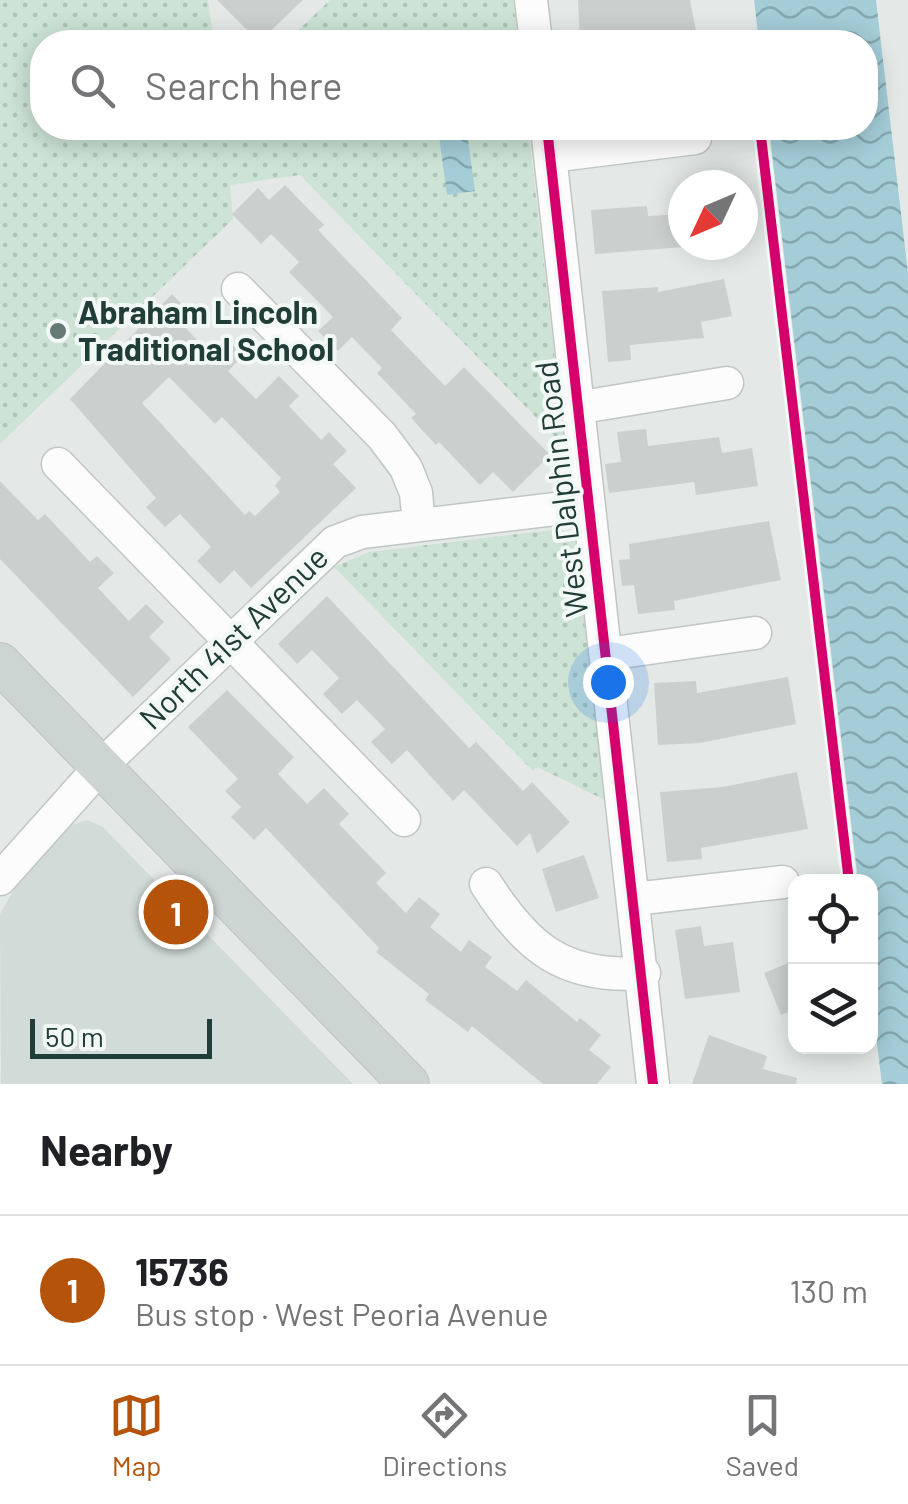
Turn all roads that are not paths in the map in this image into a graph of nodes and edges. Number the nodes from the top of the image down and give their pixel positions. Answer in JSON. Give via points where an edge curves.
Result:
{"nodes":[{"id":1,"x":531,"y":0,"type":"edge"},
{"id":2,"x":535,"y":30,"type":"edge"},
{"id":3,"x":622,"y":140,"type":"edge"},
{"id":4,"x":549,"y":142,"type":"edge"},
{"id":5,"x":238,"y":289,"type":"dead end"},
{"id":6,"x":728,"y":383,"type":"dead end"},
{"id":7,"x":576,"y":408,"type":"junction"},
{"id":8,"x":58,"y":464,"type":"dead end"},
{"id":9,"x":588,"y":505,"type":"junction"},
{"id":10,"x":419,"y":524,"type":"junction"},
{"id":11,"x":755,"y":633,"type":"dead end"},
{"id":12,"x":230,"y":640,"type":"junction"},
{"id":13,"x":606,"y":654,"type":"junction"},
{"id":14,"x":0,"y":663,"type":"edge"},
{"id":15,"x":101,"y":766,"type":"junction"},
{"id":16,"x":404,"y":820,"type":"dead end"},
{"id":17,"x":0,"y":878,"type":"edge"},
{"id":18,"x":783,"y":882,"type":"dead end"},
{"id":19,"x":486,"y":884,"type":"dead end"},
{"id":20,"x":634,"y":899,"type":"junction"},
{"id":21,"x":644,"y":973,"type":"junction"},
{"id":22,"x":409,"y":1084,"type":"edge"},
{"id":23,"x":653,"y":1084,"type":"edge"}],
"edges":[{"from":1,"to":2,"type":"street"},
{"from":3,"to":4,"type":"street"},
{"from":4,"to":7,"type":"street","name":"West Dalphin Road"},
{"from":5,"to":10,"type":"street","via":[[382,436],[406,468]]},
{"from":6,"to":7,"type":"street"},
{"from":7,"to":9,"type":"street","name":"West Dalphin Road"},
{"from":8,"to":12,"type":"street"},
{"from":9,"to":10,"type":"street","name":"North 41st Avenue"},
{"from":9,"to":13,"type":"street","name":"West Dalphin Road"},
{"from":10,"to":12,"type":"street","name":"North 41st Avenue","via":[[336,542]]},
{"from":11,"to":13,"type":"street"},
{"from":12,"to":15,"type":"street","name":"North 41st Avenue"},
{"from":12,"to":16,"type":"street"},
{"from":13,"to":20,"type":"street","name":"West Dalphin Road"},
{"from":14,"to":15,"type":"main road"},
{"from":15,"to":17,"type":"street","name":"North 41st Avenue"},
{"from":15,"to":22,"type":"main road"},
{"from":18,"to":20,"type":"street"},
{"from":19,"to":21,"type":"street","via":[[515,929],[548,955],[582,970]]},
{"from":20,"to":21,"type":"street","name":"West Dalphin Road"},
{"from":21,"to":23,"type":"street","name":"West Dalphin Road"}]}
